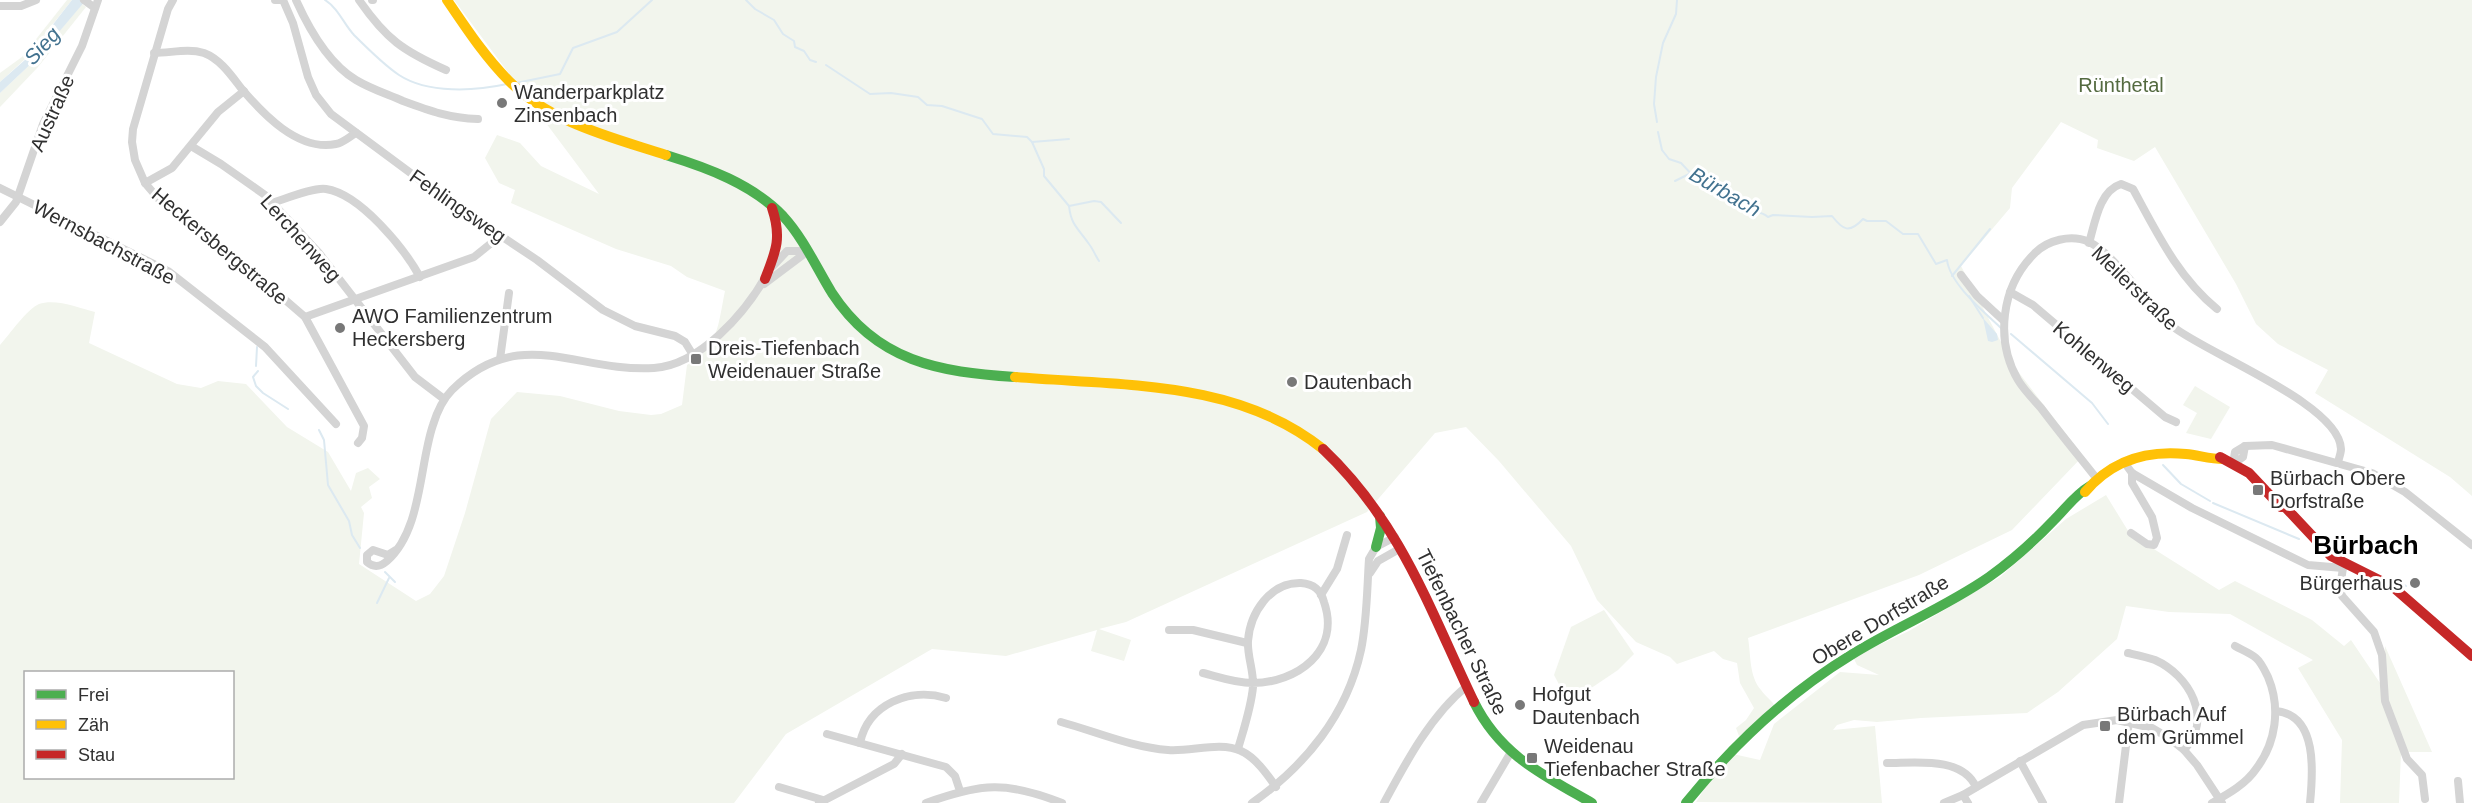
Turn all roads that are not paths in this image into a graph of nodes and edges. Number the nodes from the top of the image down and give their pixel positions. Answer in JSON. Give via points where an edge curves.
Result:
{"nodes":[{"id":1,"x":36,"y":0,"type":"edge"},
{"id":2,"x":173,"y":0,"type":"edge"},
{"id":3,"x":275,"y":0,"type":"edge"},
{"id":4,"x":283,"y":0,"type":"edge"},
{"id":5,"x":296,"y":0,"type":"edge"},
{"id":6,"x":359,"y":0,"type":"edge"},
{"id":7,"x":447,"y":0,"type":"edge"},
{"id":8,"x":86,"y":1,"type":"edge"},
{"id":9,"x":97,"y":4,"type":"edge"},
{"id":10,"x":0,"y":6,"type":"edge"},
{"id":11,"x":154,"y":53,"type":"junction"},
{"id":12,"x":446,"y":69,"type":"dead end"},
{"id":13,"x":244,"y":91,"type":"junction"},
{"id":14,"x":478,"y":119,"type":"dead end"},
{"id":15,"x":356,"y":133,"type":"junction"},
{"id":16,"x":191,"y":146,"type":"junction"},
{"id":17,"x":144,"y":183,"type":"junction"},
{"id":18,"x":0,"y":188,"type":"edge"},
{"id":19,"x":18,"y":197,"type":"junction"},
{"id":20,"x":272,"y":202,"type":"junction"},
{"id":21,"x":771,"y":205,"type":"junction"},
{"id":22,"x":0,"y":222,"type":"edge"},
{"id":23,"x":500,"y":236,"type":"junction"},
{"id":24,"x":2089,"y":243,"type":"junction"},
{"id":25,"x":808,"y":251,"type":"junction"},
{"id":26,"x":1961,"y":275,"type":"dead end"},
{"id":27,"x":420,"y":277,"type":"junction"},
{"id":28,"x":763,"y":283,"type":"junction"},
{"id":29,"x":2010,"y":292,"type":"junction"},
{"id":30,"x":509,"y":293,"type":"dead end"},
{"id":31,"x":357,"y":300,"type":"junction"},
{"id":32,"x":2217,"y":309,"type":"dead end"},
{"id":33,"x":305,"y":317,"type":"junction"},
{"id":34,"x":2003,"y":320,"type":"junction"},
{"id":35,"x":693,"y":355,"type":"junction"},
{"id":36,"x":500,"y":359,"type":"junction"},
{"id":37,"x":444,"y":399,"type":"junction"},
{"id":38,"x":2176,"y":422,"type":"dead end"},
{"id":39,"x":336,"y":424,"type":"dead end"},
{"id":40,"x":358,"y":443,"type":"dead end"},
{"id":41,"x":2124,"y":462,"type":"junction"},
{"id":42,"x":2338,"y":462,"type":"junction"},
{"id":43,"x":2232,"y":464,"type":"junction"},
{"id":44,"x":2132,"y":473,"type":"junction"},
{"id":45,"x":2093,"y":483,"type":"junction"},
{"id":46,"x":1380,"y":513,"type":"junction"},
{"id":47,"x":2131,"y":533,"type":"dead end"},
{"id":48,"x":1347,"y":535,"type":"dead end"},
{"id":49,"x":1395,"y":537,"type":"junction"},
{"id":50,"x":2472,"y":545,"type":"edge"},
{"id":51,"x":1376,"y":547,"type":"junction"},
{"id":52,"x":1401,"y":548,"type":"junction"},
{"id":53,"x":396,"y":550,"type":"dead end"},
{"id":54,"x":2345,"y":565,"type":"junction"},
{"id":55,"x":1368,"y":577,"type":"junction"},
{"id":56,"x":1321,"y":595,"type":"junction"},
{"id":57,"x":1169,"y":630,"type":"dead end"},
{"id":58,"x":1247,"y":643,"type":"junction"},
{"id":59,"x":2235,"y":646,"type":"dead end"},
{"id":60,"x":2128,"y":653,"type":"dead end"},
{"id":61,"x":2472,"y":656,"type":"edge"},
{"id":62,"x":1203,"y":673,"type":"dead end"},
{"id":63,"x":1253,"y":683,"type":"junction"},
{"id":64,"x":1467,"y":686,"type":"junction"},
{"id":65,"x":946,"y":698,"type":"dead end"},
{"id":66,"x":2276,"y":711,"type":"junction"},
{"id":67,"x":1061,"y":722,"type":"dead end"},
{"id":68,"x":2129,"y":722,"type":"junction"},
{"id":69,"x":827,"y":734,"type":"dead end"},
{"id":70,"x":860,"y":743,"type":"junction"},
{"id":71,"x":1238,"y":749,"type":"junction"},
{"id":72,"x":2184,"y":750,"type":"junction"},
{"id":73,"x":1510,"y":752,"type":"junction"},
{"id":74,"x":902,"y":754,"type":"junction"},
{"id":75,"x":2020,"y":761,"type":"junction"},
{"id":76,"x":1887,"y":763,"type":"dead end"},
{"id":77,"x":2458,"y":781,"type":"dead end"},
{"id":78,"x":779,"y":787,"type":"dead end"},
{"id":79,"x":1276,"y":787,"type":"junction"},
{"id":80,"x":1976,"y":787,"type":"junction"},
{"id":81,"x":960,"y":791,"type":"junction"},
{"id":82,"x":1963,"y":795,"type":"junction"},
{"id":83,"x":2425,"y":799,"type":"dead end"},
{"id":84,"x":821,"y":801,"type":"edge"},
{"id":85,"x":1585,"y":801,"type":"edge"},
{"id":86,"x":2218,"y":802,"type":"edge"},
{"id":87,"x":926,"y":803,"type":"edge"},
{"id":88,"x":1062,"y":803,"type":"edge"},
{"id":89,"x":1252,"y":803,"type":"edge"},
{"id":90,"x":1384,"y":803,"type":"edge"},
{"id":91,"x":1481,"y":803,"type":"edge"},
{"id":92,"x":1686,"y":803,"type":"edge"},
{"id":93,"x":1944,"y":803,"type":"edge"},
{"id":94,"x":1968,"y":803,"type":"edge"},
{"id":95,"x":2043,"y":803,"type":"edge"},
{"id":96,"x":2119,"y":803,"type":"edge"},
{"id":97,"x":2310,"y":803,"type":"edge"},
{"id":98,"x":2460,"y":803,"type":"edge"}],
"edges":[{"from":1,"to":10,"type":"street","via":[[21,6]]},
{"from":2,"to":11,"type":"street","name":"Heckersbergstraße"},
{"from":3,"to":4,"type":"street"},
{"from":4,"to":15,"type":"street","name":"Fehlingsweg","via":[[316,95],[331,114]]},
{"from":5,"to":14,"type":"street","via":[[318,42],[354,79],[426,110],[452,118]]},
{"from":6,"to":12,"type":"street","via":[[396,44]]},
{"from":7,"to":21,"type":"street","name":"Tiefenbacher Straße","via":[[506,78],[533,102],[611,138],[733,180]]},
{"from":8,"to":9,"type":"street"},
{"from":9,"to":19,"type":"street","name":"Austraße","via":[[82,46],[43,124]]},
{"from":11,"to":13,"type":"street","via":[[188,50],[206,54],[221,64]]},
{"from":11,"to":17,"type":"street","name":"Heckersbergstraße","via":[[133,129],[135,160]]},
{"from":13,"to":15,"type":"street","via":[[294,137],[325,145],[338,144]]},
{"from":13,"to":16,"type":"street","via":[[218,112]]},
{"from":15,"to":23,"type":"street","name":"Fehlingsweg"},
{"from":16,"to":17,"type":"street","via":[[172,168]]},
{"from":16,"to":20,"type":"street","name":"Lerchenweg"},
{"from":17,"to":33,"type":"street","name":"Heckersbergstraße","via":[[162,203],[233,255]]},
{"from":18,"to":19,"type":"street","name":"Wernsbachstraße"},
{"from":19,"to":22,"type":"street","name":"Austraße"},
{"from":19,"to":39,"type":"street","name":"Wernsbachstraße","via":[[168,272],[265,347]]},
{"from":20,"to":27,"type":"street","via":[[324,188],[341,194],[392,236]]},
{"from":20,"to":31,"type":"street","name":"Lerchenweg"},
{"from":21,"to":25,"type":"street","name":"Tiefenbacher Straße","via":[[792,226]]},
{"from":21,"to":28,"type":"street","via":[[779,226],[779,240]]},
{"from":23,"to":27,"type":"street","via":[[474,257]]},
{"from":23,"to":35,"type":"street","name":"Fehlingsweg","via":[[603,310],[635,326],[675,336],[685,342]]},
{"from":24,"to":29,"type":"street","name":"Meilerstraße","via":[[2059,240],[2043,247],[2020,271]]},
{"from":24,"to":32,"type":"street","via":[[2110,189],[2121,184],[2133,189],[2177,267],[2197,293]]},
{"from":24,"to":42,"type":"street","name":"Meilerstraße","via":[[2185,336],[2279,385],[2319,416],[2339,442]]},
{"from":25,"to":28,"type":"street"},
{"from":25,"to":28,"type":"street","via":[[784,253]]},
{"from":25,"to":46,"type":"street","name":"Tiefenbacher Straße","via":[[831,292],[854,321],[891,350],[919,364],[973,374],[1162,388],[1236,400],[1267,413],[1326,450]]},
{"from":26,"to":34,"type":"street"},
{"from":27,"to":31,"type":"street"},
{"from":28,"to":35,"type":"street","via":[[720,333]]},
{"from":29,"to":34,"type":"street","name":"Meilerstraße"},
{"from":29,"to":38,"type":"street","name":"Kohlenweg","via":[[2033,305],[2165,417]]},
{"from":30,"to":36,"type":"street"},
{"from":31,"to":33,"type":"street"},
{"from":31,"to":37,"type":"street","name":"Lerchenweg","via":[[415,377]]},
{"from":33,"to":40,"type":"street","name":"Heckersbergstraße","via":[[364,426]]},
{"from":34,"to":45,"type":"street","name":"Meilerstraße","via":[[2007,352],[2018,380]]},
{"from":35,"to":36,"type":"street","via":[[656,368],[546,355],[522,354]]},
{"from":36,"to":37,"type":"street","via":[[477,369]]},
{"from":37,"to":53,"type":"street","via":[[432,427],[415,510]]},
{"from":41,"to":43,"type":"street","name":"Obere Dorfstraße","via":[[2167,447],[2214,453]]},
{"from":41,"to":44,"type":"street","name":"Obere Dorfstraße"},
{"from":41,"to":45,"type":"street","name":"Obere Dorfstraße"},
{"from":42,"to":43,"type":"street","via":[[2272,445],[2245,446],[2235,452]]},
{"from":42,"to":50,"type":"street","via":[[2372,473],[2405,492]]},
{"from":43,"to":54,"type":"street","name":"Obere Dorfstraße","via":[[2249,473],[2322,548]]},
{"from":44,"to":47,"type":"street","via":[[2132,483],[2152,517],[2157,538],[2154,545],[2147,544]]},
{"from":44,"to":54,"type":"street","name":"Obere Dorfstraße","via":[[2192,508],[2308,565]]},
{"from":45,"to":92,"type":"street","name":"Obere Dorfstraße","via":[[1991,575],[1851,655],[1809,685],[1736,745]]},
{"from":46,"to":49,"type":"street","name":"Tiefenbacher Straße"},
{"from":46,"to":51,"type":"street"},
{"from":48,"to":56,"type":"street","via":[[1337,569]]},
{"from":49,"to":51,"type":"street"},
{"from":49,"to":52,"type":"street","name":"Tiefenbacher Straße"},
{"from":51,"to":55,"type":"street","via":[[1369,559]]},
{"from":52,"to":55,"type":"street","via":[[1378,561]]},
{"from":52,"to":64,"type":"street","name":"Tiefenbacher Straße"},
{"from":54,"to":61,"type":"street","name":"Obere Dorfstraße","via":[[2405,596]]},
{"from":54,"to":83,"type":"street","via":[[2342,596],[2374,632],[2382,655],[2385,701],[2407,759],[2422,775]]},
{"from":55,"to":79,"type":"street","via":[[1360,651],[1344,699],[1317,744]]},
{"from":56,"to":58,"type":"street","via":[[1315,587],[1300,583],[1273,592],[1257,611]]},
{"from":56,"to":63,"type":"street","via":[[1326,609],[1326,631],[1319,652],[1296,673]]},
{"from":57,"to":58,"type":"street","via":[[1193,630]]},
{"from":58,"to":63,"type":"street"},
{"from":59,"to":66,"type":"street","via":[[2260,663],[2273,691]]},
{"from":60,"to":72,"type":"street","via":[[2156,660],[2177,675],[2189,690],[2198,725]]},
{"from":62,"to":63,"type":"street"},
{"from":63,"to":71,"type":"street"},
{"from":64,"to":73,"type":"street","name":"Tiefenbacher Straße","via":[[1492,734]]},
{"from":64,"to":90,"type":"street","via":[[1441,712],[1414,750]]},
{"from":65,"to":70,"type":"street","via":[[913,694],[896,699],[874,715],[862,732]]},
{"from":66,"to":86,"type":"street","via":[[2270,745],[2256,770]]},
{"from":66,"to":97,"type":"street","via":[[2297,720],[2309,744]]},
{"from":67,"to":71,"type":"street","via":[[1167,750]]},
{"from":68,"to":72,"type":"street","via":[[2152,728]]},
{"from":68,"to":75,"type":"street","via":[[2083,725]]},
{"from":68,"to":96,"type":"street"},
{"from":69,"to":70,"type":"street"},
{"from":70,"to":74,"type":"street"},
{"from":71,"to":79,"type":"street"},
{"from":72,"to":86,"type":"street"},
{"from":73,"to":85,"type":"street","name":"Tiefenbacher Straße"},
{"from":73,"to":91,"type":"street"},
{"from":74,"to":81,"type":"street","via":[[946,767],[955,776]]},
{"from":74,"to":84,"type":"street","via":[[894,764]]},
{"from":75,"to":80,"type":"street"},
{"from":75,"to":95,"type":"street"},
{"from":76,"to":80,"type":"street","via":[[1955,767],[1972,779]]},
{"from":77,"to":98,"type":"street"},
{"from":78,"to":84,"type":"street"},
{"from":79,"to":89,"type":"street"},
{"from":80,"to":82,"type":"street"},
{"from":81,"to":87,"type":"street"},
{"from":81,"to":88,"type":"street","via":[[1014,788]]},
{"from":82,"to":93,"type":"street"},
{"from":82,"to":94,"type":"street"}]}
